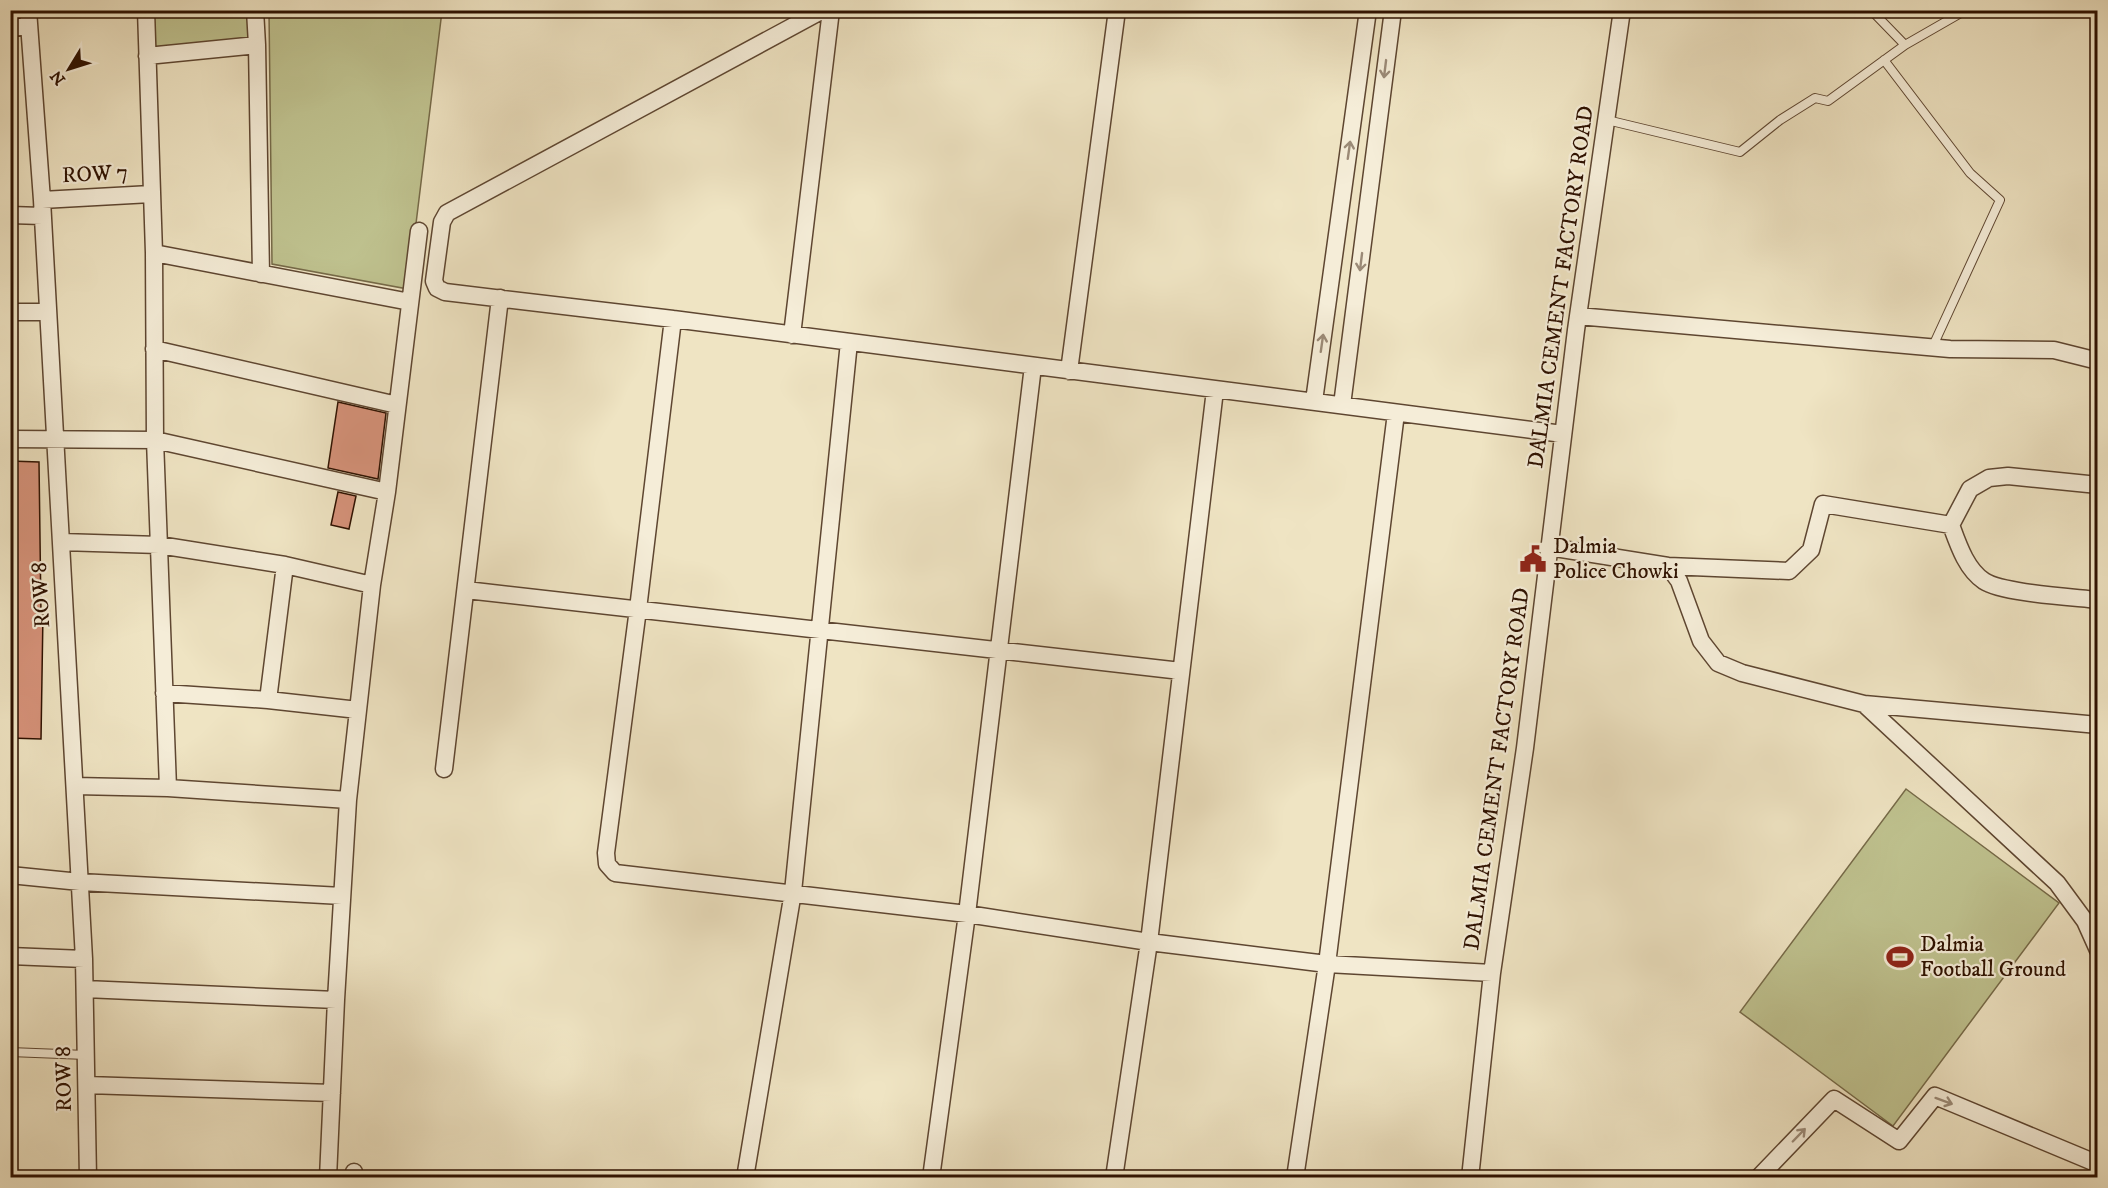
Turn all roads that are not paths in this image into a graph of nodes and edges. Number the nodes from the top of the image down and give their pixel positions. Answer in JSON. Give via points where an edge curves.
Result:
{"nodes":[{"id":1,"x":146,"y":10,"type":"edge"},
{"id":2,"x":255,"y":10,"type":"edge"},
{"id":3,"x":823,"y":10,"type":"edge"},
{"id":4,"x":831,"y":10,"type":"edge"},
{"id":5,"x":1117,"y":10,"type":"edge"},
{"id":6,"x":1368,"y":10,"type":"edge"},
{"id":7,"x":1393,"y":10,"type":"edge"},
{"id":8,"x":1622,"y":10,"type":"edge"},
{"id":9,"x":1871,"y":10,"type":"edge"},
{"id":10,"x":1966,"y":10,"type":"edge"},
{"id":11,"x":29,"y":18,"type":"edge"},
{"id":12,"x":10,"y":28,"type":"edge"},
{"id":13,"x":257,"y":45,"type":"junction"},
{"id":14,"x":1905,"y":45,"type":"junction"},
{"id":15,"x":147,"y":56,"type":"junction"},
{"id":16,"x":1884,"y":60,"type":"junction"},
{"id":17,"x":1607,"y":120,"type":"junction"},
{"id":18,"x":151,"y":194,"type":"junction"},
{"id":19,"x":42,"y":208,"type":"junction"},
{"id":20,"x":10,"y":215,"type":"edge"},
{"id":21,"x":419,"y":231,"type":"dead end"},
{"id":22,"x":154,"y":253,"type":"junction"},
{"id":23,"x":261,"y":274,"type":"junction"},
{"id":24,"x":500,"y":298,"type":"junction"},
{"id":25,"x":410,"y":303,"type":"junction"},
{"id":26,"x":1328,"y":305,"type":"junction"},
{"id":27,"x":1355,"y":310,"type":"junction"},
{"id":28,"x":10,"y":312,"type":"edge"},
{"id":29,"x":48,"y":312,"type":"junction"},
{"id":30,"x":1578,"y":316,"type":"junction"},
{"id":31,"x":673,"y":319,"type":"junction"},
{"id":32,"x":792,"y":335,"type":"junction"},
{"id":33,"x":849,"y":342,"type":"junction"},
{"id":34,"x":1932,"y":348,"type":"junction"},
{"id":35,"x":154,"y":349,"type":"junction"},
{"id":36,"x":2097,"y":361,"type":"edge"},
{"id":37,"x":1033,"y":366,"type":"junction"},
{"id":38,"x":1069,"y":371,"type":"junction"},
{"id":39,"x":1215,"y":390,"type":"junction"},
{"id":40,"x":1314,"y":401,"type":"junction"},
{"id":41,"x":397,"y":405,"type":"junction"},
{"id":42,"x":1342,"y":405,"type":"junction"},
{"id":43,"x":1396,"y":413,"type":"junction"},
{"id":44,"x":1563,"y":434,"type":"junction"},
{"id":45,"x":10,"y":439,"type":"edge"},
{"id":46,"x":56,"y":440,"type":"junction"},
{"id":47,"x":155,"y":440,"type":"junction"},
{"id":48,"x":2097,"y":485,"type":"edge"},
{"id":49,"x":387,"y":492,"type":"junction"},
{"id":50,"x":1951,"y":525,"type":"junction"},
{"id":51,"x":61,"y":542,"type":"junction"},
{"id":52,"x":159,"y":545,"type":"junction"},
{"id":53,"x":1549,"y":547,"type":"junction"},
{"id":54,"x":285,"y":565,"type":"junction"},
{"id":55,"x":1668,"y":566,"type":"junction"},
{"id":56,"x":372,"y":585,"type":"junction"},
{"id":57,"x":465,"y":590,"type":"junction"},
{"id":58,"x":2097,"y":600,"type":"edge"},
{"id":59,"x":638,"y":609,"type":"junction"},
{"id":60,"x":819,"y":630,"type":"junction"},
{"id":61,"x":999,"y":651,"type":"junction"},
{"id":62,"x":1181,"y":671,"type":"junction"},
{"id":63,"x":164,"y":693,"type":"junction"},
{"id":64,"x":268,"y":700,"type":"junction"},
{"id":65,"x":1864,"y":704,"type":"junction"},
{"id":66,"x":358,"y":710,"type":"junction"},
{"id":67,"x":2097,"y":725,"type":"edge"},
{"id":68,"x":444,"y":769,"type":"dead end"},
{"id":69,"x":75,"y":786,"type":"junction"},
{"id":70,"x":168,"y":788,"type":"junction"},
{"id":71,"x":348,"y":800,"type":"junction"},
{"id":72,"x":10,"y":875,"type":"edge"},
{"id":73,"x":80,"y":882,"type":"junction"},
{"id":74,"x":793,"y":892,"type":"junction"},
{"id":75,"x":342,"y":896,"type":"junction"},
{"id":76,"x":968,"y":914,"type":"junction"},
{"id":77,"x":1149,"y":942,"type":"junction"},
{"id":78,"x":2097,"y":950,"type":"edge"},
{"id":79,"x":10,"y":956,"type":"edge"},
{"id":80,"x":84,"y":959,"type":"junction"},
{"id":81,"x":1327,"y":964,"type":"junction"},
{"id":82,"x":1492,"y":973,"type":"junction"},
{"id":83,"x":85,"y":989,"type":"junction"},
{"id":84,"x":336,"y":1000,"type":"junction"},
{"id":85,"x":10,"y":1052,"type":"edge"},
{"id":86,"x":86,"y":1055,"type":"junction"},
{"id":87,"x":87,"y":1085,"type":"junction"},
{"id":88,"x":332,"y":1093,"type":"junction"},
{"id":89,"x":2097,"y":1164,"type":"edge"},
{"id":90,"x":1763,"y":1176,"type":"edge"},
{"id":91,"x":88,"y":1178,"type":"edge"},
{"id":92,"x":328,"y":1178,"type":"edge"},
{"id":93,"x":745,"y":1178,"type":"edge"},
{"id":94,"x":931,"y":1178,"type":"edge"},
{"id":95,"x":1114,"y":1178,"type":"edge"},
{"id":96,"x":1295,"y":1178,"type":"edge"},
{"id":97,"x":1470,"y":1178,"type":"edge"}],
"edges":[{"from":1,"to":15,"type":"street"},
{"from":2,"to":13,"type":"street"},
{"from":3,"to":24,"type":"street","via":[[447,213],[442,222],[434,281],[437,288]]},
{"from":4,"to":32,"type":"street"},
{"from":5,"to":38,"type":"street"},
{"from":26,"to":6,"type":"street","one_way":true},
{"from":7,"to":27,"type":"street","one_way":true},
{"from":8,"to":17,"type":"street","name":"DALMIA CEMENT FACTORY ROAD"},
{"from":9,"to":14,"type":"lane"},
{"from":10,"to":14,"type":"lane"},
{"from":11,"to":12,"type":"street"},
{"from":11,"to":19,"type":"street","name":"ROW 8"},
{"from":13,"to":15,"type":"street"},
{"from":13,"to":23,"type":"street"},
{"from":14,"to":16,"type":"lane"},
{"from":15,"to":18,"type":"street"},
{"from":16,"to":17,"type":"lane","via":[[1828,101],[1815,98],[1780,120],[1740,152]]},
{"from":16,"to":34,"type":"lane","via":[[1970,173],[2001,200]]},
{"from":17,"to":30,"type":"street","name":"DALMIA CEMENT FACTORY ROAD"},
{"from":18,"to":19,"type":"street","name":"ROW 7"},
{"from":18,"to":22,"type":"street"},
{"from":19,"to":20,"type":"street","name":"ROW 7"},
{"from":19,"to":29,"type":"street","name":"ROW 8"},
{"from":21,"to":25,"type":"street"},
{"from":22,"to":23,"type":"street"},
{"from":22,"to":35,"type":"street"},
{"from":23,"to":25,"type":"street"},
{"from":24,"to":31,"type":"street"},
{"from":24,"to":57,"type":"street"},
{"from":25,"to":41,"type":"street"},
{"from":26,"to":27,"type":"street"},
{"from":40,"to":26,"type":"street","one_way":true},
{"from":27,"to":42,"type":"street"},
{"from":28,"to":29,"type":"street"},
{"from":29,"to":46,"type":"street","name":"ROW 8"},
{"from":30,"to":34,"type":"street"},
{"from":30,"to":44,"type":"street","name":"DALMIA CEMENT FACTORY ROAD"},
{"from":31,"to":32,"type":"street"},
{"from":31,"to":59,"type":"street"},
{"from":32,"to":33,"type":"street"},
{"from":33,"to":37,"type":"street"},
{"from":33,"to":60,"type":"street"},
{"from":34,"to":36,"type":"street","via":[[2054,350]]},
{"from":35,"to":41,"type":"street"},
{"from":35,"to":47,"type":"street"},
{"from":37,"to":38,"type":"street"},
{"from":37,"to":61,"type":"street"},
{"from":38,"to":39,"type":"street"},
{"from":39,"to":40,"type":"street"},
{"from":39,"to":62,"type":"street"},
{"from":40,"to":42,"type":"street"},
{"from":41,"to":49,"type":"street"},
{"from":42,"to":43,"type":"street"},
{"from":43,"to":44,"type":"street"},
{"from":43,"to":81,"type":"street"},
{"from":44,"to":53,"type":"street","name":"DALMIA CEMENT FACTORY ROAD"},
{"from":45,"to":46,"type":"street"},
{"from":46,"to":47,"type":"street"},
{"from":46,"to":51,"type":"street","name":"ROW 8"},
{"from":47,"to":49,"type":"street"},
{"from":47,"to":52,"type":"street"},
{"from":48,"to":50,"type":"street","via":[[2008,476],[1989,478],[1970,489]]},
{"from":49,"to":56,"type":"street"},
{"from":50,"to":55,"type":"street","via":[[1823,504],[1811,550],[1789,571]]},
{"from":50,"to":58,"type":"street","via":[[1963,555],[1982,580],[1997,588]]},
{"from":51,"to":52,"type":"street"},
{"from":51,"to":69,"type":"street","name":"ROW 8"},
{"from":52,"to":54,"type":"street"},
{"from":52,"to":63,"type":"street"},
{"from":53,"to":55,"type":"street"},
{"from":53,"to":82,"type":"street","name":"DALMIA CEMENT FACTORY ROAD","via":[[1526,748]]},
{"from":54,"to":56,"type":"street"},
{"from":54,"to":64,"type":"street"},
{"from":55,"to":65,"type":"street","via":[[1680,580],[1701,641],[1718,663],[1742,674]]},
{"from":56,"to":66,"type":"street"},
{"from":57,"to":59,"type":"street"},
{"from":57,"to":68,"type":"street"},
{"from":59,"to":60,"type":"street"},
{"from":59,"to":74,"type":"street","via":[[607,864],[615,873]]},
{"from":60,"to":61,"type":"street"},
{"from":60,"to":74,"type":"street"},
{"from":61,"to":62,"type":"street"},
{"from":61,"to":76,"type":"street"},
{"from":62,"to":77,"type":"street"},
{"from":63,"to":64,"type":"street"},
{"from":63,"to":70,"type":"street"},
{"from":64,"to":66,"type":"street"},
{"from":65,"to":67,"type":"street"},
{"from":65,"to":78,"type":"street","via":[[2057,883],[2085,921]]},
{"from":66,"to":71,"type":"street"},
{"from":69,"to":70,"type":"street"},
{"from":69,"to":73,"type":"street","name":"ROW 8"},
{"from":70,"to":71,"type":"street"},
{"from":71,"to":75,"type":"street"},
{"from":72,"to":73,"type":"street"},
{"from":73,"to":75,"type":"street"},
{"from":73,"to":80,"type":"street","name":"ROW 8"},
{"from":74,"to":76,"type":"street"},
{"from":74,"to":93,"type":"street"},
{"from":75,"to":84,"type":"street"},
{"from":76,"to":77,"type":"street"},
{"from":76,"to":94,"type":"street"},
{"from":77,"to":81,"type":"street"},
{"from":77,"to":95,"type":"street"},
{"from":79,"to":80,"type":"street"},
{"from":80,"to":83,"type":"street","name":"ROW 8"},
{"from":81,"to":82,"type":"street"},
{"from":81,"to":96,"type":"street"},
{"from":82,"to":97,"type":"street","name":"DALMIA CEMENT FACTORY ROAD"},
{"from":83,"to":84,"type":"street"},
{"from":83,"to":86,"type":"street","name":"ROW 8"},
{"from":84,"to":88,"type":"street"},
{"from":85,"to":86,"type":"lane"},
{"from":86,"to":87,"type":"street","name":"ROW 8"},
{"from":87,"to":88,"type":"street"},
{"from":87,"to":91,"type":"street","name":"ROW 8"},
{"from":88,"to":92,"type":"street"},
{"from":90,"to":89,"type":"street","one_way":true,"via":[[1834,1099],[1899,1141],[1935,1096]]}]}
